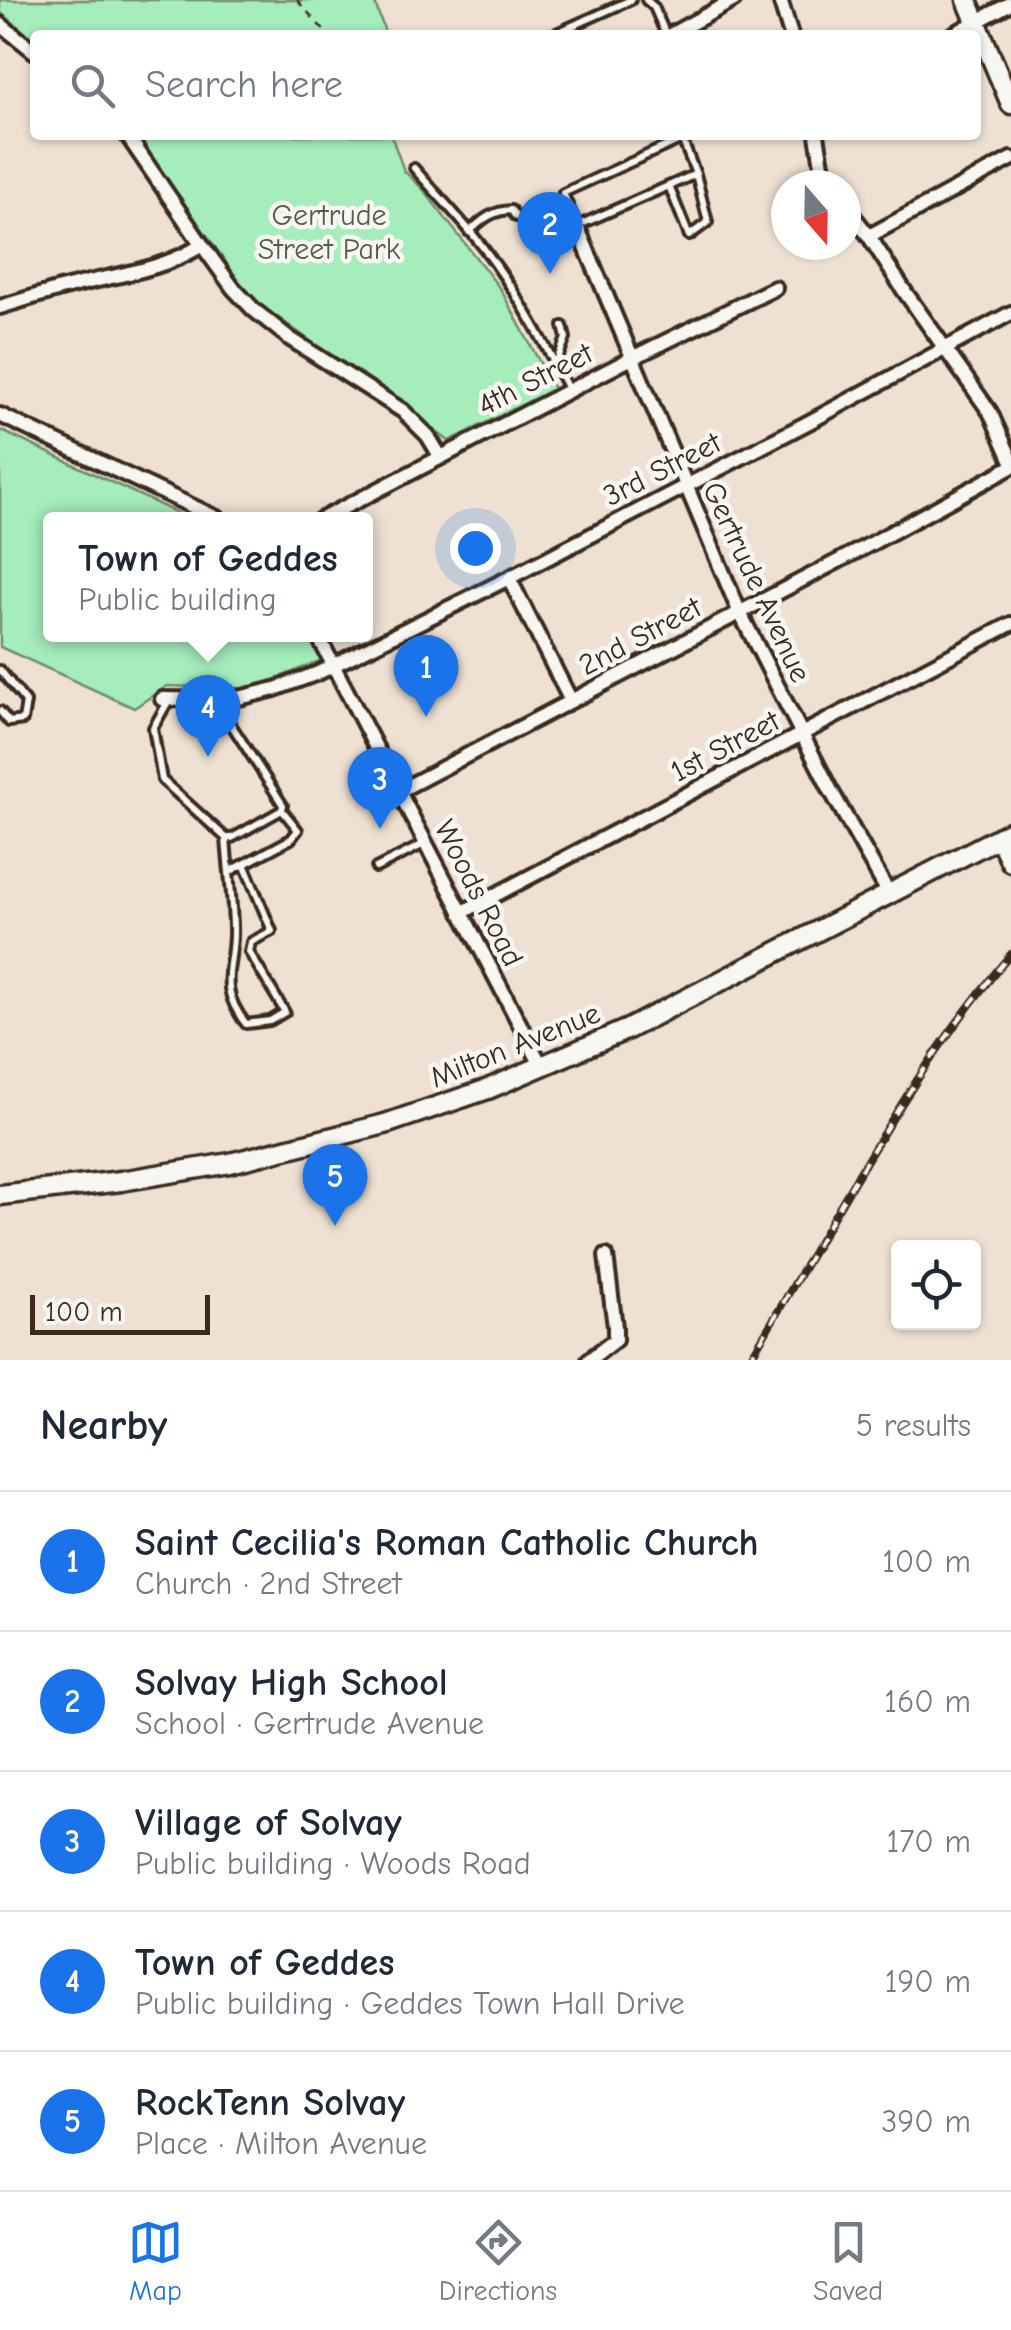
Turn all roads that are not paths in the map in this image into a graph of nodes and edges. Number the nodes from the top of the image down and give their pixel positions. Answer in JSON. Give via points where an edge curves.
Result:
{"nodes":[{"id":1,"x":631,"y":0,"type":"edge"},
{"id":2,"x":646,"y":0,"type":"edge"},
{"id":3,"x":734,"y":0,"type":"edge"},
{"id":4,"x":780,"y":0,"type":"edge"},
{"id":5,"x":967,"y":0,"type":"edge"},
{"id":6,"x":1011,"y":3,"type":"edge"},
{"id":7,"x":976,"y":22,"type":"junction"},
{"id":8,"x":0,"y":24,"type":"edge"},
{"id":9,"x":563,"y":30,"type":"edge"},
{"id":10,"x":666,"y":30,"type":"edge"},
{"id":11,"x":677,"y":30,"type":"edge"},
{"id":12,"x":790,"y":30,"type":"edge"},
{"id":13,"x":961,"y":30,"type":"edge"},
{"id":14,"x":979,"y":30,"type":"edge"},
{"id":15,"x":981,"y":34,"type":"edge"},
{"id":16,"x":30,"y":48,"type":"edge"},
{"id":17,"x":1011,"y":104,"type":"edge"},
{"id":18,"x":130,"y":140,"type":"edge"},
{"id":19,"x":680,"y":140,"type":"edge"},
{"id":20,"x":682,"y":140,"type":"edge"},
{"id":21,"x":818,"y":140,"type":"edge"},
{"id":22,"x":1011,"y":159,"type":"edge"},
{"id":23,"x":414,"y":168,"type":"dead end"},
{"id":24,"x":824,"y":170,"type":"edge"},
{"id":25,"x":696,"y":174,"type":"junction"},
{"id":26,"x":669,"y":186,"type":"junction"},
{"id":27,"x":516,"y":217,"type":"dead end"},
{"id":28,"x":577,"y":226,"type":"junction"},
{"id":29,"x":861,"y":226,"type":"edge"},
{"id":30,"x":469,"y":232,"type":"junction"},
{"id":31,"x":869,"y":236,"type":"junction"},
{"id":32,"x":202,"y":245,"type":"junction"},
{"id":33,"x":775,"y":288,"type":"dead end"},
{"id":34,"x":0,"y":307,"type":"edge"},
{"id":35,"x":1011,"y":313,"type":"edge"},
{"id":36,"x":562,"y":326,"type":"dead end"},
{"id":37,"x":944,"y":348,"type":"junction"},
{"id":38,"x":632,"y":358,"type":"junction"},
{"id":39,"x":556,"y":364,"type":"junction"},
{"id":40,"x":569,"y":390,"type":"junction"},
{"id":41,"x":0,"y":415,"type":"edge"},
{"id":42,"x":440,"y":456,"type":"junction"},
{"id":43,"x":1011,"y":459,"type":"edge"},
{"id":44,"x":1011,"y":467,"type":"edge"},
{"id":45,"x":685,"y":485,"type":"junction"},
{"id":46,"x":204,"y":512,"type":"edge"},
{"id":47,"x":335,"y":512,"type":"edge"},
{"id":48,"x":509,"y":578,"type":"junction"},
{"id":49,"x":739,"y":611,"type":"junction"},
{"id":50,"x":1011,"y":624,"type":"edge"},
{"id":51,"x":321,"y":642,"type":"edge"},
{"id":52,"x":333,"y":665,"type":"junction"},
{"id":53,"x":0,"y":670,"type":"edge"},
{"id":54,"x":166,"y":700,"type":"joint"},
{"id":55,"x":215,"y":700,"type":"junction"},
{"id":56,"x":571,"y":701,"type":"junction"},
{"id":57,"x":0,"y":711,"type":"edge"},
{"id":58,"x":802,"y":734,"type":"junction"},
{"id":59,"x":399,"y":791,"type":"junction"},
{"id":60,"x":282,"y":810,"type":"junction"},
{"id":61,"x":1005,"y":834,"type":"edge"},
{"id":62,"x":226,"y":838,"type":"junction"},
{"id":63,"x":425,"y":843,"type":"junction"},
{"id":64,"x":1011,"y":862,"type":"edge"},
{"id":65,"x":244,"y":864,"type":"junction"},
{"id":66,"x":376,"y":868,"type":"dead end"},
{"id":67,"x":229,"y":872,"type":"junction"},
{"id":68,"x":889,"y":894,"type":"junction"},
{"id":69,"x":461,"y":913,"type":"junction"},
{"id":70,"x":231,"y":946,"type":"junction"},
{"id":71,"x":249,"y":952,"type":"junction"},
{"id":72,"x":542,"y":1067,"type":"junction"},
{"id":73,"x":0,"y":1194,"type":"edge"},
{"id":74,"x":606,"y":1256,"type":"dead end"},
{"id":75,"x":589,"y":1360,"type":"edge"}],
"edges":[{"from":1,"to":9,"type":"lane"},
{"from":2,"to":10,"type":"lane"},
{"from":3,"to":11,"type":"street"},
{"from":4,"to":12,"type":"street"},
{"from":5,"to":7,"type":"main road"},
{"from":6,"to":7,"type":"street"},
{"from":7,"to":13,"type":"street"},
{"from":7,"to":14,"type":"main road"},
{"from":8,"to":16,"type":"street"},
{"from":15,"to":17,"type":"main road"},
{"from":18,"to":32,"type":"street"},
{"from":19,"to":28,"type":"lane","via":[[563,193]]},
{"from":20,"to":25,"type":"lane"},
{"from":21,"to":24,"type":"street"},
{"from":22,"to":31,"type":"street"},
{"from":23,"to":30,"type":"lane"},
{"from":25,"to":26,"type":"lane"},
{"from":25,"to":26,"type":"lane","via":[[708,222],[689,236]]},
{"from":26,"to":28,"type":"lane"},
{"from":27,"to":30,"type":"lane","via":[[500,210]]},
{"from":28,"to":38,"type":"street","name":"Gertrude Avenue"},
{"from":29,"to":31,"type":"street"},
{"from":30,"to":39,"type":"lane","via":[[530,314]]},
{"from":31,"to":37,"type":"street"},
{"from":32,"to":34,"type":"street","via":[[151,268]]},
{"from":32,"to":42,"type":"street","via":[[254,310],[402,412]]},
{"from":33,"to":38,"type":"street","name":"4th Street"},
{"from":35,"to":37,"type":"street","name":"3rd Street"},
{"from":36,"to":39,"type":"lane","via":[[566,338]]},
{"from":37,"to":43,"type":"street","via":[[990,412]]},
{"from":37,"to":45,"type":"street","name":"3rd Street"},
{"from":38,"to":40,"type":"street","name":"4th Street"},
{"from":38,"to":45,"type":"street","name":"Gertrude Avenue"},
{"from":39,"to":40,"type":"lane"},
{"from":40,"to":42,"type":"street","name":"4th Street"},
{"from":41,"to":46,"type":"street"},
{"from":42,"to":47,"type":"street","name":"4th Street"},
{"from":44,"to":49,"type":"street","name":"2nd Street"},
{"from":45,"to":48,"type":"street","name":"3rd Street"},
{"from":45,"to":49,"type":"street","name":"Gertrude Avenue"},
{"from":48,"to":52,"type":"street","name":"3rd Street"},
{"from":48,"to":56,"type":"street"},
{"from":49,"to":56,"type":"street","name":"2nd Street"},
{"from":49,"to":58,"type":"street","name":"Gertrude Avenue"},
{"from":50,"to":58,"type":"street","name":"1st Street"},
{"from":51,"to":52,"type":"street","name":"Woods Road"},
{"from":52,"to":55,"type":"street","name":"3rd Street","via":[[275,689]]},
{"from":52,"to":59,"type":"street","name":"Woods Road"},
{"from":53,"to":57,"type":"lane","via":[[26,702],[23,720],[9,722]]},
{"from":54,"to":55,"type":"street","name":"3rd Street"},
{"from":54,"to":62,"type":"lane","via":[[153,728],[162,780]]},
{"from":55,"to":60,"type":"lane"},
{"from":56,"to":59,"type":"street","name":"2nd Street"},
{"from":58,"to":68,"type":"street","name":"Gertrude Avenue"},
{"from":58,"to":69,"type":"street","name":"1st Street"},
{"from":59,"to":63,"type":"street","name":"Woods Road"},
{"from":60,"to":62,"type":"lane"},
{"from":60,"to":65,"type":"lane","via":[[298,830],[292,839]]},
{"from":61,"to":64,"type":"main road"},
{"from":61,"to":68,"type":"main road","name":"Milton Avenue"},
{"from":62,"to":67,"type":"lane"},
{"from":63,"to":66,"type":"lane"},
{"from":63,"to":69,"type":"street","name":"Woods Road"},
{"from":65,"to":67,"type":"lane"},
{"from":65,"to":71,"type":"lane","via":[[272,931],[251,942]]},
{"from":67,"to":70,"type":"lane"},
{"from":68,"to":72,"type":"main road","name":"Milton Avenue"},
{"from":69,"to":72,"type":"street","name":"Woods Road"},
{"from":70,"to":71,"type":"lane"},
{"from":70,"to":71,"type":"lane","via":[[232,1006],[246,1024],[270,1021],[285,1012]]},
{"from":72,"to":73,"type":"main road","name":"Milton Avenue","via":[[304,1146],[120,1182]]},
{"from":74,"to":75,"type":"street","via":[[615,1340]]}]}
